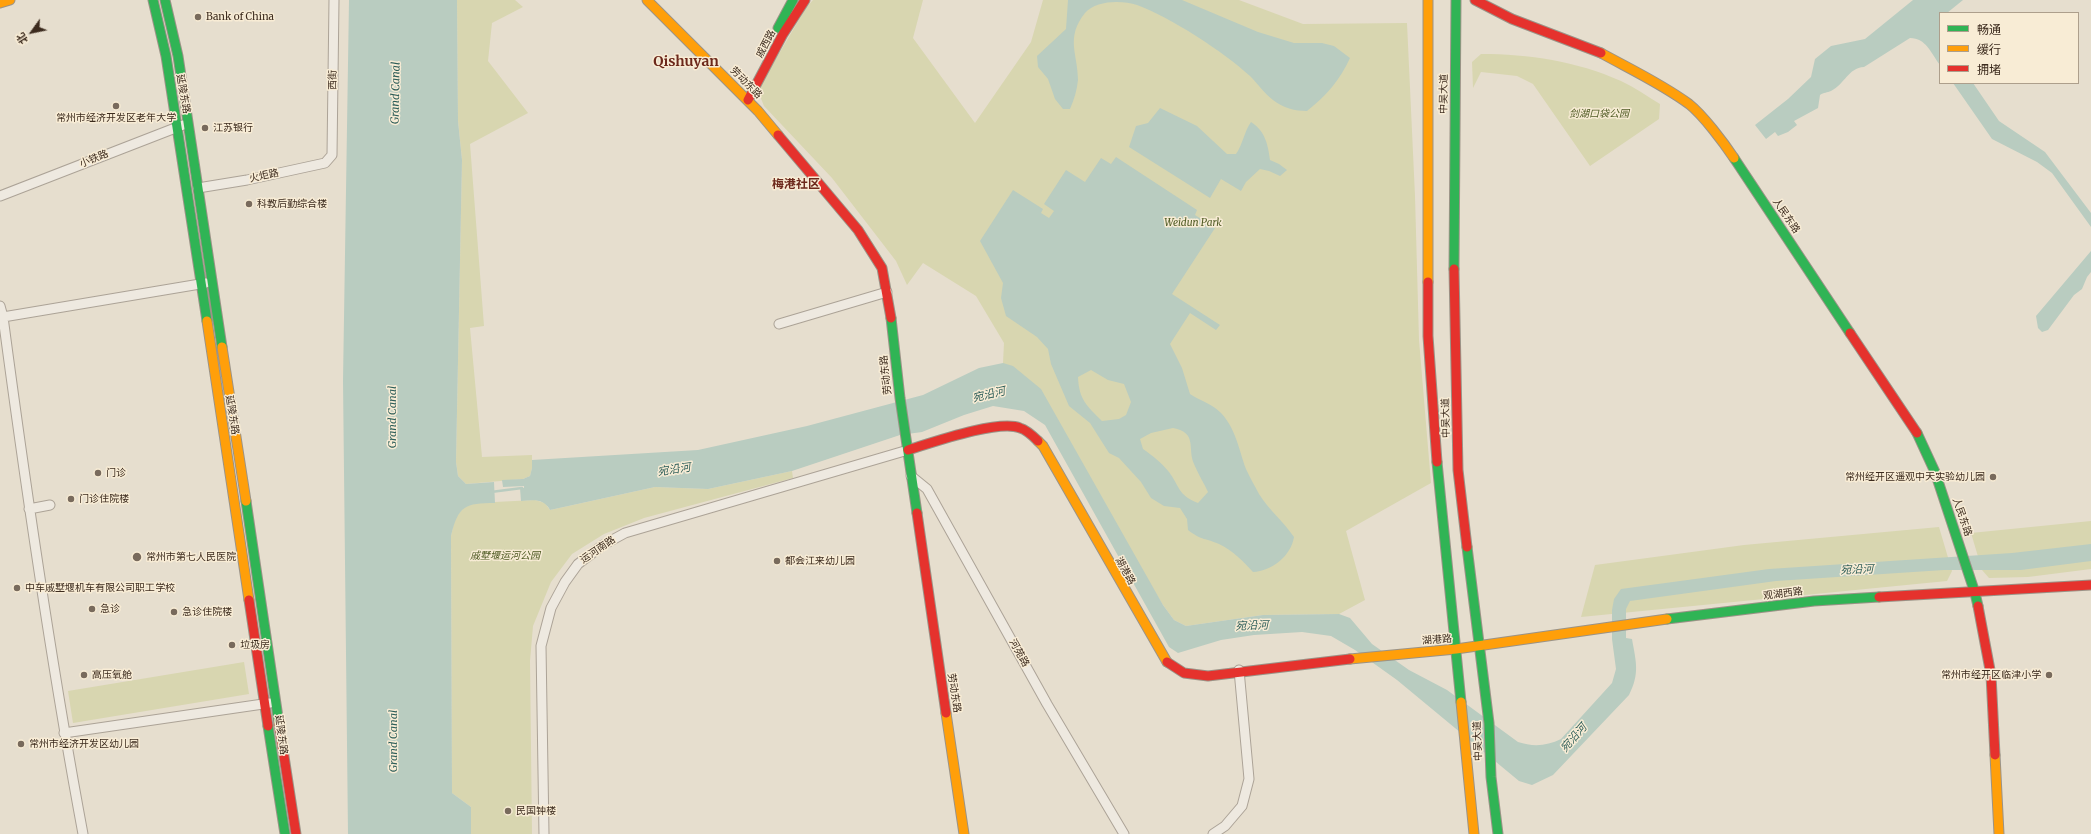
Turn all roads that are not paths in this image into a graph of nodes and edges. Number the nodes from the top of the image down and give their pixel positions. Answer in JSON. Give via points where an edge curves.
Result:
{"nodes":[{"id":1,"x":10,"y":0,"type":"edge"},
{"id":2,"x":153,"y":0,"type":"edge"},
{"id":3,"x":165,"y":0,"type":"edge"},
{"id":4,"x":334,"y":0,"type":"edge"},
{"id":5,"x":646,"y":0,"type":"edge"},
{"id":6,"x":793,"y":0,"type":"edge"},
{"id":7,"x":805,"y":0,"type":"edge"},
{"id":8,"x":1428,"y":0,"type":"edge"},
{"id":9,"x":1456,"y":0,"type":"edge"},
{"id":10,"x":1475,"y":0,"type":"edge"},
{"id":11,"x":0,"y":3,"type":"edge"},
{"id":12,"x":745,"y":97,"type":"junction"},
{"id":13,"x":188,"y":124,"type":"junction"},
{"id":14,"x":177,"y":126,"type":"junction"},
{"id":15,"x":329,"y":160,"type":"joint"},
{"id":16,"x":198,"y":188,"type":"junction"},
{"id":17,"x":0,"y":196,"type":"edge"},
{"id":18,"x":212,"y":282,"type":"junction"},
{"id":19,"x":202,"y":284,"type":"junction"},
{"id":20,"x":887,"y":292,"type":"junction"},
{"id":21,"x":0,"y":306,"type":"edge"},
{"id":22,"x":3,"y":317,"type":"junction"},
{"id":23,"x":779,"y":324,"type":"dead end"},
{"id":24,"x":908,"y":450,"type":"junction"},
{"id":25,"x":911,"y":476,"type":"junction"},
{"id":26,"x":50,"y":505,"type":"dead end"},
{"id":27,"x":29,"y":509,"type":"junction"},
{"id":28,"x":2091,"y":585,"type":"edge"},
{"id":29,"x":1975,"y":593,"type":"junction"},
{"id":30,"x":1480,"y":646,"type":"junction"},
{"id":31,"x":1456,"y":649,"type":"junction"},
{"id":32,"x":1239,"y":670,"type":"junction"},
{"id":33,"x":265,"y":703,"type":"junction"},
{"id":34,"x":276,"y":703,"type":"junction"},
{"id":35,"x":64,"y":733,"type":"junction"},
{"id":36,"x":83,"y":834,"type":"edge"},
{"id":37,"x":285,"y":834,"type":"edge"},
{"id":38,"x":296,"y":834,"type":"edge"},
{"id":39,"x":544,"y":834,"type":"edge"},
{"id":40,"x":964,"y":834,"type":"edge"},
{"id":41,"x":1124,"y":834,"type":"edge"},
{"id":42,"x":1213,"y":834,"type":"edge"},
{"id":43,"x":1474,"y":834,"type":"edge"},
{"id":44,"x":1498,"y":834,"type":"edge"},
{"id":45,"x":1999,"y":834,"type":"edge"}],
"edges":[{"from":1,"to":11,"type":"street"},
{"from":2,"to":14,"type":"street","name":"延陵东路","via":[[166,56]]},
{"from":3,"to":13,"type":"street","name":"延陵东路","via":[[178,56]]},
{"from":4,"to":15,"type":"street","name":"西街","via":[[332,155]]},
{"from":5,"to":12,"type":"street","name":"劳动东路"},
{"from":6,"to":12,"type":"street","name":"戚西路"},
{"from":7,"to":12,"type":"street","name":"戚西路"},
{"from":8,"to":31,"type":"street","name":"中吴大道","via":[[1428,336],[1439,488]]},
{"from":9,"to":30,"type":"street","name":"中吴大道","via":[[1453,231],[1458,470]]},
{"from":10,"to":29,"type":"street","name":"人民东路","via":[[1512,19],[1600,52],[1658,84],[1690,105],[1726,146],[1917,433],[1935,472]]},
{"from":12,"to":20,"type":"street","name":"劳动东路","via":[[858,230],[882,268]]},
{"from":13,"to":14,"type":"street","name":"小铁路"},
{"from":13,"to":16,"type":"street","name":"延陵东路"},
{"from":14,"to":17,"type":"street","name":"小铁路"},
{"from":14,"to":19,"type":"street","name":"延陵东路"},
{"from":15,"to":16,"type":"street","name":"火炬路","via":[[248,180]]},
{"from":16,"to":18,"type":"street","name":"延陵东路"},
{"from":18,"to":19,"type":"street"},
{"from":18,"to":34,"type":"street","name":"延陵东路"},
{"from":19,"to":22,"type":"street"},
{"from":19,"to":33,"type":"street","name":"延陵东路"},
{"from":20,"to":23,"type":"street"},
{"from":20,"to":24,"type":"street","name":"劳动东路"},
{"from":21,"to":22,"type":"street"},
{"from":22,"to":27,"type":"street"},
{"from":24,"to":25,"type":"street","name":"劳动东路"},
{"from":24,"to":32,"type":"street","name":"湖港路","via":[[1002,426],[1018,427],[1030,434],[1043,446],[1165,661],[1184,673],[1208,676]]},
{"from":24,"to":39,"type":"street","name":"运河南路","via":[[625,533],[603,545],[578,564],[551,608],[541,646]]},
{"from":25,"to":40,"type":"street","name":"劳动东路"},
{"from":25,"to":41,"type":"street","name":"河苑路","via":[[927,489],[1047,704]]},
{"from":26,"to":27,"type":"street"},
{"from":27,"to":35,"type":"street"},
{"from":28,"to":29,"type":"street","name":"观湖西路"},
{"from":29,"to":30,"type":"street","name":"观湖西路","via":[[1814,601],[1611,626]]},
{"from":29,"to":45,"type":"street","via":[[1991,675]]},
{"from":30,"to":31,"type":"street","name":"湖港路"},
{"from":30,"to":44,"type":"street","name":"中吴大道"},
{"from":31,"to":32,"type":"street","name":"湖港路"},
{"from":31,"to":43,"type":"street","name":"中吴大道"},
{"from":32,"to":42,"type":"street","via":[[1249,779],[1242,806],[1225,826]]},
{"from":33,"to":34,"type":"street"},
{"from":33,"to":35,"type":"street"},
{"from":33,"to":37,"type":"street","name":"延陵东路"},
{"from":34,"to":38,"type":"street","name":"延陵东路"},
{"from":35,"to":36,"type":"street"}]}
